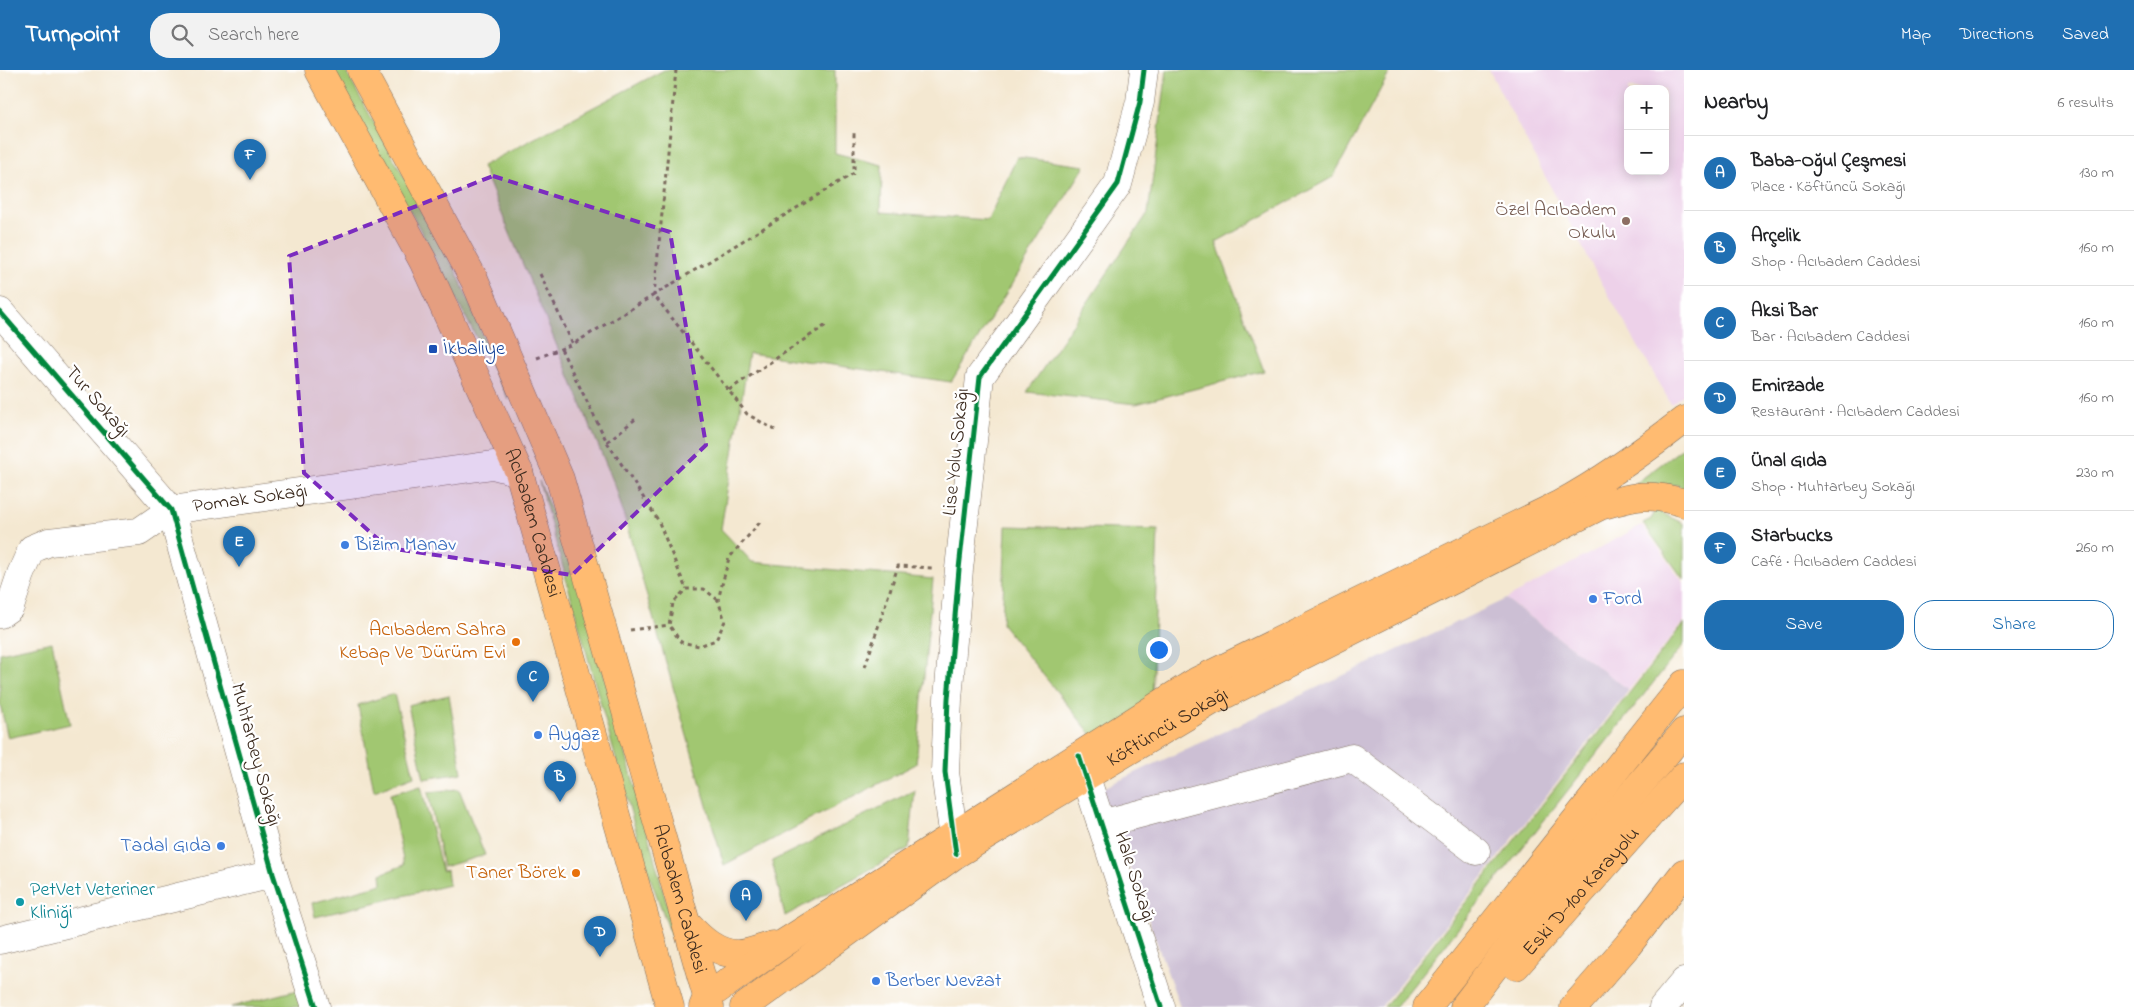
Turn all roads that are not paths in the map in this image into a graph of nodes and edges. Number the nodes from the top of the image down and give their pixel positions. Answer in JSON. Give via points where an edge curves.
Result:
{"nodes":[{"id":1,"x":319,"y":70,"type":"edge"},
{"id":2,"x":361,"y":70,"type":"edge"},
{"id":3,"x":1144,"y":70,"type":"edge"},
{"id":4,"x":0,"y":312,"type":"edge"},
{"id":5,"x":1684,"y":420,"type":"edge"},
{"id":6,"x":518,"y":472,"type":"junction"},
{"id":7,"x":1684,"y":503,"type":"edge"},
{"id":8,"x":171,"y":510,"type":"junction"},
{"id":9,"x":1564,"y":514,"type":"junction"},
{"id":10,"x":0,"y":614,"type":"edge"},
{"id":11,"x":1684,"y":684,"type":"edge"},
{"id":12,"x":1684,"y":732,"type":"edge"},
{"id":13,"x":1083,"y":766,"type":"junction"},
{"id":14,"x":1684,"y":776,"type":"edge"},
{"id":15,"x":1101,"y":824,"type":"junction"},
{"id":16,"x":955,"y":844,"type":"junction"},
{"id":17,"x":1476,"y":851,"type":"dead end"},
{"id":18,"x":1684,"y":873,"type":"edge"},
{"id":19,"x":273,"y":874,"type":"junction"},
{"id":20,"x":637,"y":886,"type":"junction"},
{"id":21,"x":1684,"y":896,"type":"edge"},
{"id":22,"x":688,"y":925,"type":"junction"},
{"id":23,"x":0,"y":940,"type":"edge"},
{"id":24,"x":784,"y":943,"type":"junction"},
{"id":25,"x":1628,"y":945,"type":"junction"},
{"id":26,"x":804,"y":963,"type":"junction"},
{"id":27,"x":1684,"y":982,"type":"edge"},
{"id":28,"x":701,"y":1005,"type":"edge"},
{"id":29,"x":316,"y":1007,"type":"edge"},
{"id":30,"x":670,"y":1007,"type":"edge"},
{"id":31,"x":744,"y":1007,"type":"edge"},
{"id":32,"x":756,"y":1007,"type":"edge"},
{"id":33,"x":1161,"y":1007,"type":"edge"},
{"id":34,"x":1427,"y":1007,"type":"edge"},
{"id":35,"x":1464,"y":1007,"type":"edge"},
{"id":36,"x":1479,"y":1007,"type":"edge"},
{"id":37,"x":1574,"y":1007,"type":"edge"},
{"id":38,"x":1663,"y":1007,"type":"edge"}],
"edges":[{"from":1,"to":6,"type":"main road","name":"Acıbadem Caddesi","via":[[423,262]]},
{"from":2,"to":22,"type":"main road","name":"Acıbadem Caddesi","via":[[476,281],[560,479]]},
{"from":3,"to":16,"type":"street","name":"Lise Yolu Sokağı","via":[[1140,102],[1118,184],[980,377],[948,699],[945,772]]},
{"from":4,"to":8,"type":"street","name":"Tur Sokağı"},
{"from":5,"to":9,"type":"main road","via":[[1586,490]]},
{"from":6,"to":8,"type":"street","name":"Pomak Sokağı","via":[[493,465]]},
{"from":6,"to":20,"type":"main road","name":"Acıbadem Caddesi"},
{"from":7,"to":9,"type":"main road","via":[[1663,496],[1636,495]]},
{"from":8,"to":10,"type":"street","name":"Pomak Sokağı","via":[[139,532],[49,542],[32,550],[10,607]]},
{"from":8,"to":19,"type":"street","name":"Muhtarbey Sokağı"},
{"from":9,"to":13,"type":"main road","name":"Köftüncü Sokağı"},
{"from":11,"to":34,"type":"main road"},
{"from":12,"to":35,"type":"main road","via":[[1572,865]]},
{"from":13,"to":15,"type":"street","name":"Hale Sokağı"},
{"from":13,"to":16,"type":"main road","name":"Köftüncü Sokağı"},
{"from":14,"to":36,"type":"main road","name":"Eski D-100 Karayolu"},
{"from":15,"to":17,"type":"street","via":[[1352,758]]},
{"from":15,"to":33,"type":"street","name":"Hale Sokağı"},
{"from":16,"to":24,"type":"main road","name":"Köftüncü Sokağı"},
{"from":16,"to":26,"type":"main road","name":"Köftüncü Sokağı"},
{"from":18,"to":25,"type":"main road"},
{"from":19,"to":23,"type":"street"},
{"from":19,"to":29,"type":"street","name":"Muhtarbey Sokağı"},
{"from":20,"to":28,"type":"main road"},
{"from":20,"to":30,"type":"main road","name":"Acıbadem Caddesi"},
{"from":21,"to":25,"type":"main road"},
{"from":22,"to":24,"type":"main road","name":"Köftüncü Sokağı","via":[[712,946],[738,954]]},
{"from":22,"to":28,"type":"main road","name":"Acıbadem Caddesi"},
{"from":24,"to":28,"type":"main road","name":"Köftüncü Sokağı"},
{"from":25,"to":37,"type":"main road"},
{"from":26,"to":31,"type":"main road","name":"Köftüncü Sokağı"},
{"from":26,"to":32,"type":"main road"},
{"from":27,"to":38,"type":"street"}]}
